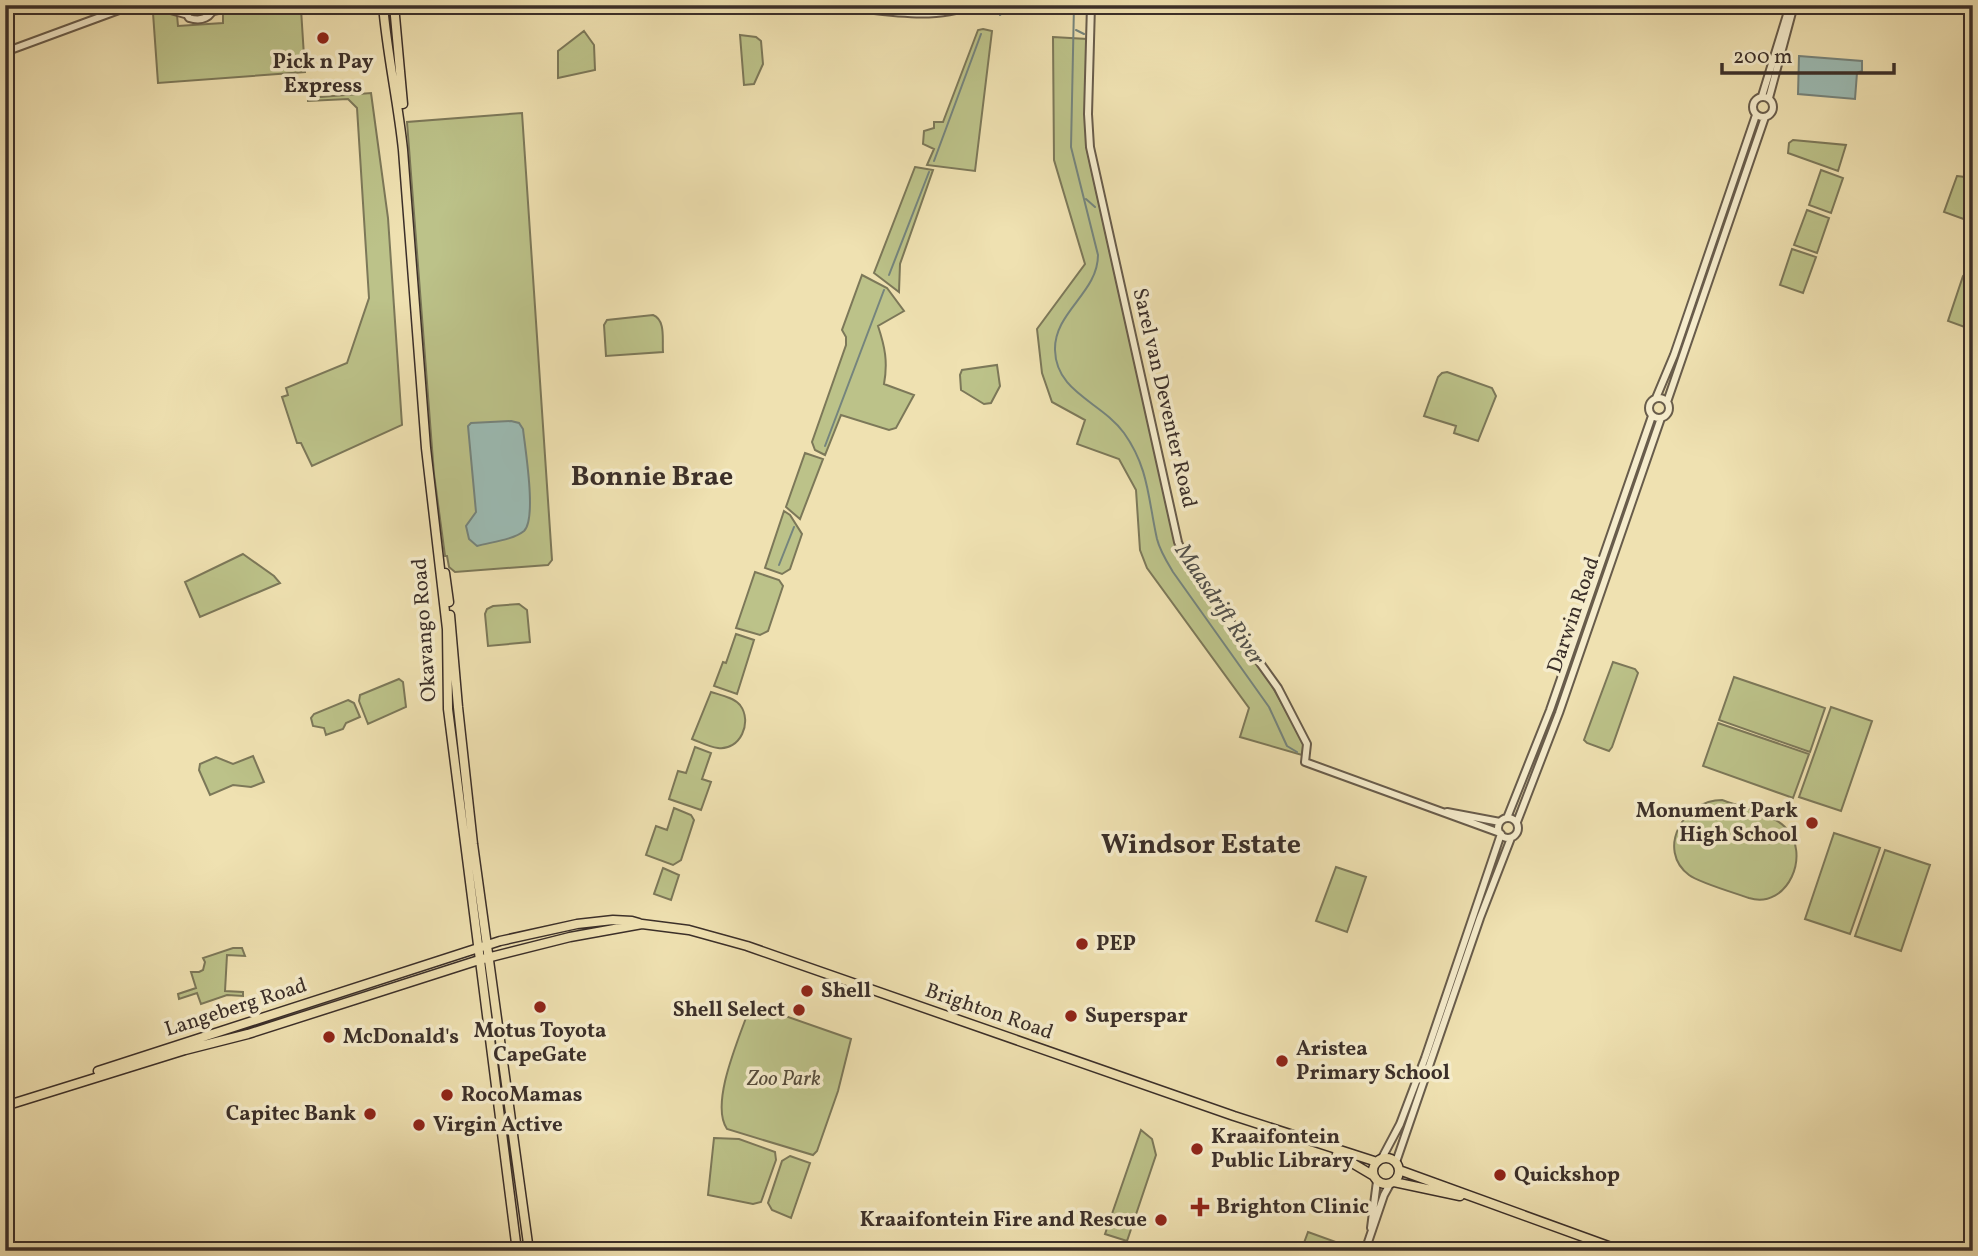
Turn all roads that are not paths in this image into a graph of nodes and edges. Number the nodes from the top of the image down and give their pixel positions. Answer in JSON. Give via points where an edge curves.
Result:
{"nodes":[{"id":1,"x":181,"y":5,"type":"edge"},
{"id":2,"x":243,"y":5,"type":"edge"},
{"id":3,"x":383,"y":5,"type":"edge"},
{"id":4,"x":394,"y":5,"type":"edge"},
{"id":5,"x":831,"y":5,"type":"edge"},
{"id":6,"x":970,"y":5,"type":"edge"},
{"id":7,"x":1091,"y":5,"type":"edge"},
{"id":8,"x":1792,"y":5,"type":"edge"},
{"id":9,"x":157,"y":6,"type":"edge"},
{"id":10,"x":214,"y":8,"type":"edge"},
{"id":11,"x":185,"y":14,"type":"junction"},
{"id":12,"x":5,"y":52,"type":"edge"},
{"id":13,"x":1766,"y":97,"type":"junction"},
{"id":14,"x":1756,"y":114,"type":"junction"},
{"id":15,"x":1765,"y":117,"type":"junction"},
{"id":16,"x":1656,"y":398,"type":"junction"},
{"id":17,"x":1667,"y":402,"type":"junction"},
{"id":18,"x":1652,"y":416,"type":"junction"},
{"id":19,"x":1661,"y":418,"type":"junction"},
{"id":20,"x":1446,"y":811,"type":"junction"},
{"id":21,"x":1507,"y":818,"type":"junction"},
{"id":22,"x":1500,"y":822,"type":"junction"},
{"id":23,"x":1517,"y":822,"type":"junction"},
{"id":24,"x":1500,"y":834,"type":"junction"},
{"id":25,"x":1511,"y":838,"type":"junction"},
{"id":26,"x":642,"y":924,"type":"junction"},
{"id":27,"x":488,"y":944,"type":"junction"},
{"id":28,"x":478,"y":947,"type":"junction"},
{"id":29,"x":490,"y":957,"type":"junction"},
{"id":30,"x":479,"y":960,"type":"junction"},
{"id":31,"x":5,"y":1104,"type":"edge"},
{"id":32,"x":1321,"y":1146,"type":"junction"},
{"id":33,"x":1380,"y":1160,"type":"junction"},
{"id":34,"x":1398,"y":1166,"type":"junction"},
{"id":35,"x":1376,"y":1179,"type":"junction"},
{"id":36,"x":1392,"y":1183,"type":"junction"},
{"id":37,"x":1472,"y":1198,"type":"junction"},
{"id":38,"x":1367,"y":1247,"type":"edge"},
{"id":39,"x":517,"y":1251,"type":"edge"},
{"id":40,"x":528,"y":1251,"type":"edge"},
{"id":41,"x":1622,"y":1251,"type":"edge"}],
"edges":[{"from":1,"to":11,"type":"street"},
{"from":2,"to":10,"type":"street"},
{"from":3,"to":28,"type":"main road","name":"Okavango Road","via":[[404,161],[424,423],[447,629],[448,709]]},
{"from":4,"to":27,"type":"main road","name":"Okavango Road","via":[[432,477]]},
{"from":5,"to":6,"type":"street","via":[[946,13]]},
{"from":7,"to":20,"type":"street","name":"Sarel van Deventer Road","via":[[1090,147],[1178,542],[1186,561],[1278,688],[1307,744],[1305,762]]},
{"from":8,"to":13,"type":"street"},
{"from":9,"to":11,"type":"street"},
{"from":9,"to":12,"type":"street","via":[[114,11]]},
{"from":10,"to":11,"type":"street","via":[[205,19]]},
{"from":13,"to":14,"type":"street","via":[[1753,104]]},
{"from":13,"to":15,"type":"street","via":[[1774,108]]},
{"from":14,"to":15,"type":"street"},
{"from":14,"to":16,"type":"street"},
{"from":15,"to":17,"type":"street"},
{"from":16,"to":17,"type":"street"},
{"from":16,"to":18,"type":"street","via":[[1649,407]]},
{"from":17,"to":19,"type":"street","via":[[1669,410]]},
{"from":18,"to":19,"type":"street"},
{"from":18,"to":21,"type":"street","name":"Darwin Road","via":[[1550,710]]},
{"from":19,"to":23,"type":"street","name":"Darwin Road"},
{"from":20,"to":22,"type":"street"},
{"from":20,"to":24,"type":"street"},
{"from":21,"to":22,"type":"street"},
{"from":21,"to":23,"type":"street"},
{"from":22,"to":24,"type":"street"},
{"from":23,"to":25,"type":"street","via":[[1518,832]]},
{"from":24,"to":25,"type":"street"},
{"from":24,"to":33,"type":"street","via":[[1425,1058],[1395,1136]]},
{"from":25,"to":34,"type":"street"},
{"from":26,"to":27,"type":"main road","name":"Brighton Road","via":[[612,920]]},
{"from":26,"to":29,"type":"main road","name":"Brighton Road"},
{"from":26,"to":32,"type":"main road","name":"Brighton Road","via":[[689,930],[747,946]]},
{"from":27,"to":28,"type":"main road","name":"Langeberg Road"},
{"from":27,"to":29,"type":"main road","name":"Okavango Road"},
{"from":28,"to":30,"type":"main road","name":"Okavango Road"},
{"from":28,"to":31,"type":"main road","name":"Langeberg Road"},
{"from":29,"to":30,"type":"main road","name":"Langeberg Road"},
{"from":29,"to":40,"type":"main road","name":"Okavango Road"},
{"from":30,"to":31,"type":"main road","name":"Langeberg Road","via":[[248,1034]]},
{"from":30,"to":39,"type":"main road","name":"Okavango Road"},
{"from":32,"to":33,"type":"main road","name":"Brighton Road"},
{"from":32,"to":35,"type":"main road","name":"Brighton Road","via":[[1363,1167]]},
{"from":33,"to":34,"type":"main road","via":[[1390,1158]]},
{"from":33,"to":35,"type":"main road","via":[[1373,1168]]},
{"from":34,"to":36,"type":"main road"},
{"from":34,"to":37,"type":"main road"},
{"from":35,"to":36,"type":"main road"},
{"from":35,"to":38,"type":"street"},
{"from":36,"to":37,"type":"main road"},
{"from":36,"to":38,"type":"street"},
{"from":37,"to":41,"type":"main road"}]}
